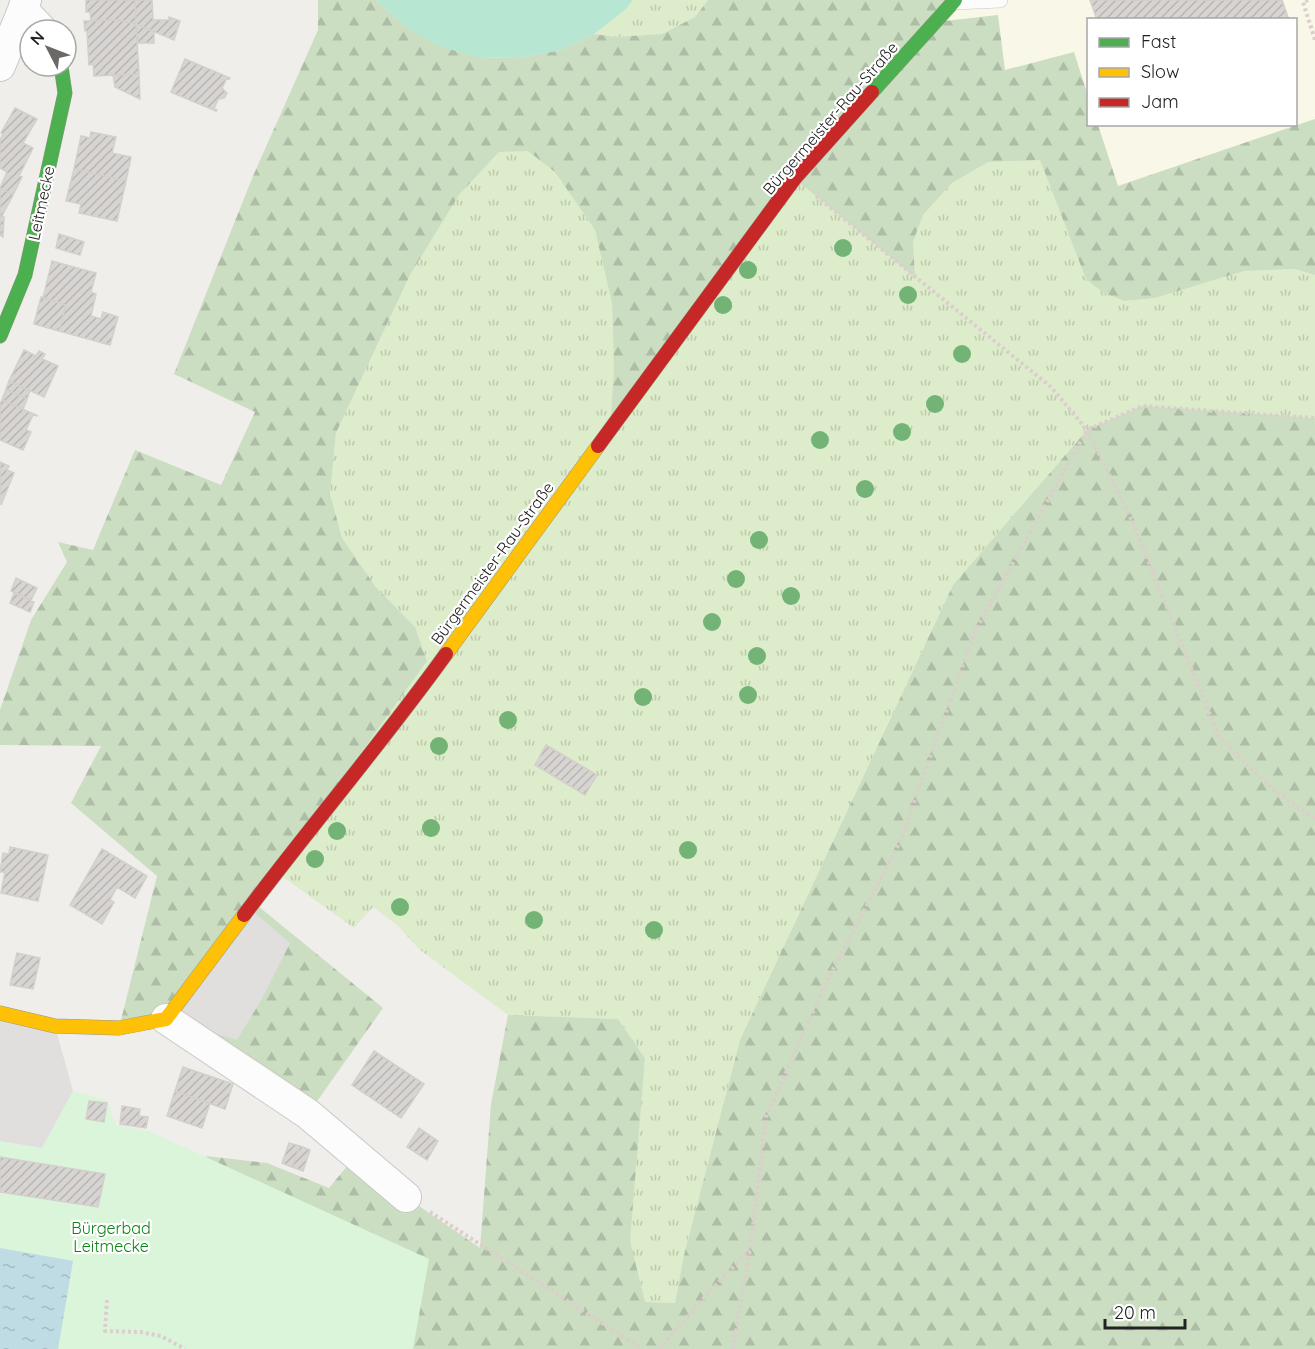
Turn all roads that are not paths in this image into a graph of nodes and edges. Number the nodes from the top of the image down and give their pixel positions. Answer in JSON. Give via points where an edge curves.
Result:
{"nodes":[{"id":1,"x":1000,"y":0,"type":"edge"},
{"id":2,"x":955,"y":1,"type":"edge"},
{"id":3,"x":30,"y":14,"type":"edge"},
{"id":4,"x":0,"y":66,"type":"edge"},
{"id":5,"x":63,"y":78,"type":"edge"},
{"id":6,"x":0,"y":336,"type":"edge"},
{"id":7,"x":0,"y":1013,"type":"edge"},
{"id":8,"x":166,"y":1019,"type":"junction"},
{"id":9,"x":406,"y":1197,"type":"road end"}],
"edges":[{"from":1,"to":2,"type":"lane"},
{"from":2,"to":8,"type":"street","name":"Bürgermeister-Rau-Straße","via":[[795,178],[414,699],[276,872]]},
{"from":3,"to":4,"type":"street"},
{"from":5,"to":6,"type":"street","name":"Leitmecke","via":[[65,93],[25,275]]},
{"from":7,"to":8,"type":"street","via":[[55,1026],[119,1028]]},
{"from":8,"to":9,"type":"street","via":[[308,1114]]}]}
